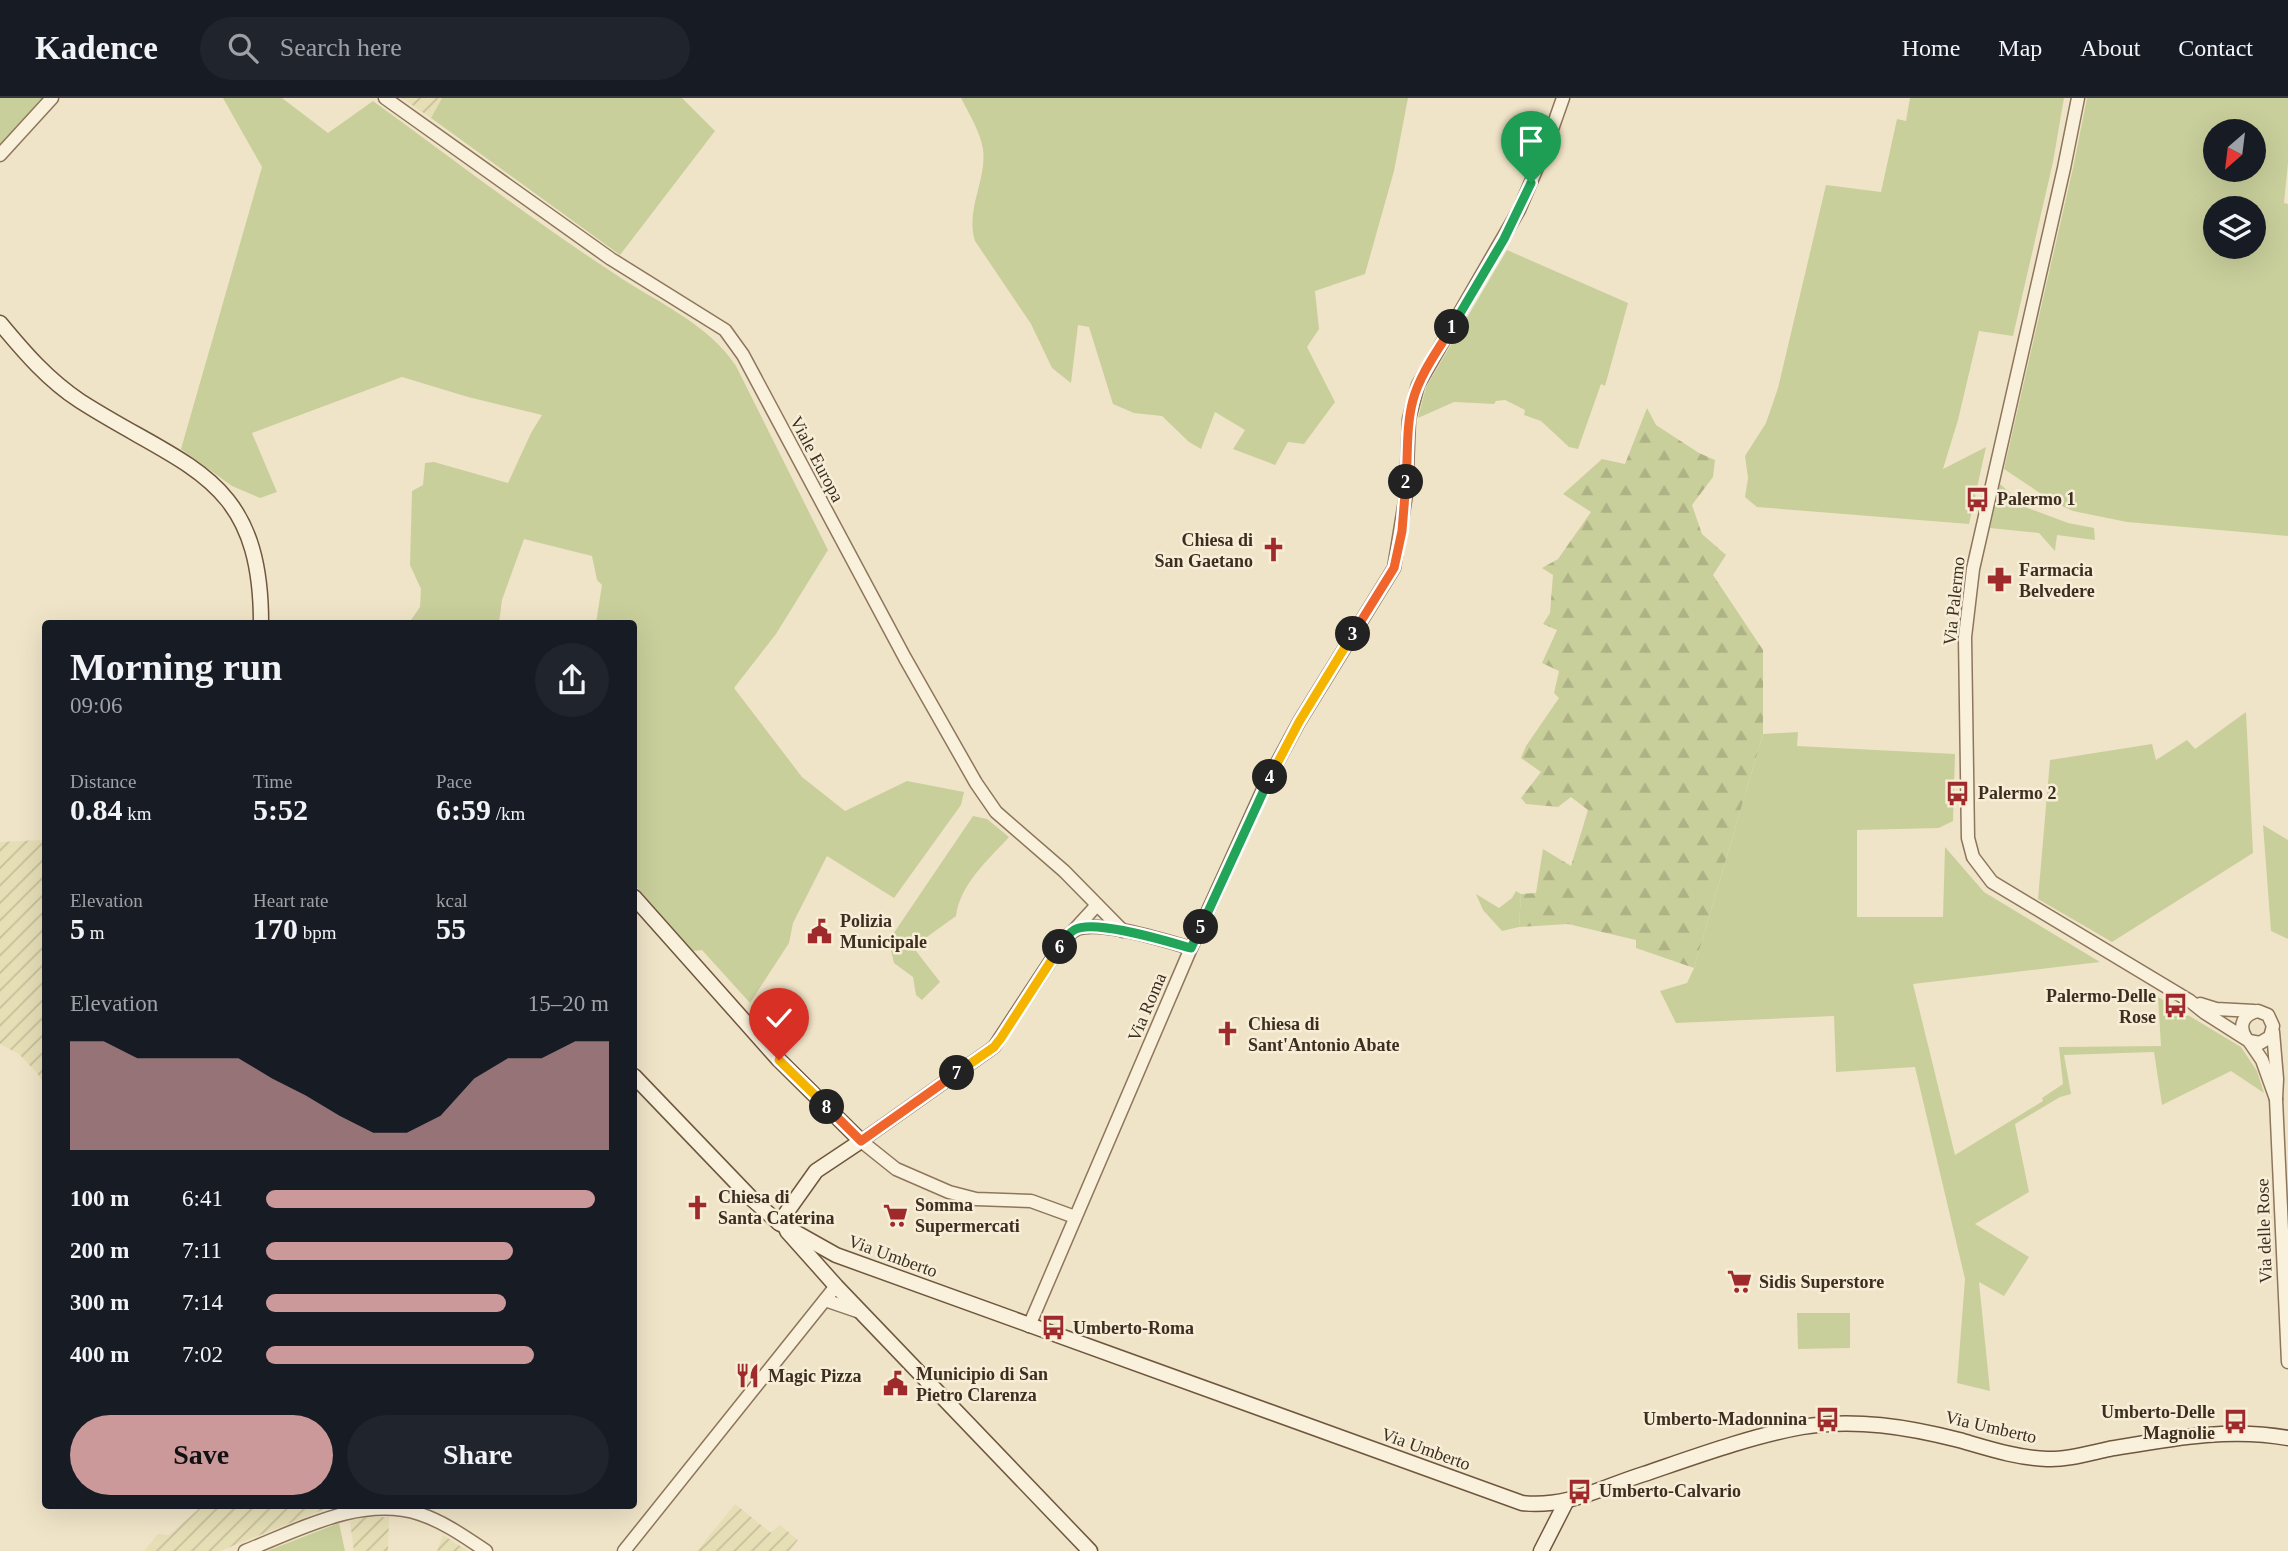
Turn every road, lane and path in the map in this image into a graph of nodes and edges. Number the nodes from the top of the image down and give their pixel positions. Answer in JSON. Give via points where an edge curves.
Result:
{"nodes":[{"id":1,"x":52,"y":98,"type":"edge"},
{"id":2,"x":385,"y":98,"type":"edge"},
{"id":3,"x":1563,"y":98,"type":"edge"},
{"id":4,"x":2078,"y":98,"type":"edge"},
{"id":5,"x":0,"y":155,"type":"edge"},
{"id":6,"x":0,"y":323,"type":"edge"},
{"id":7,"x":261,"y":620,"type":"edge"},
{"id":8,"x":637,"y":900,"type":"edge"},
{"id":9,"x":1097,"y":905,"type":"junction"},
{"id":10,"x":1074,"y":930,"type":"junction"},
{"id":11,"x":1123,"y":931,"type":"junction"},
{"id":12,"x":1191,"y":948,"type":"junction"},
{"id":13,"x":2190,"y":1001,"type":"junction"},
{"id":14,"x":2258,"y":1011,"type":"junction"},
{"id":15,"x":2273,"y":1032,"type":"junction"},
{"id":16,"x":2248,"y":1040,"type":"junction"},
{"id":17,"x":637,"y":1079,"type":"edge"},
{"id":18,"x":2276,"y":1099,"type":"junction"},
{"id":19,"x":861,"y":1141,"type":"junction"},
{"id":20,"x":1075,"y":1217,"type":"junction"},
{"id":21,"x":779,"y":1223,"type":"junction"},
{"id":22,"x":835,"y":1255,"type":"junction"},
{"id":23,"x":821,"y":1269,"type":"junction"},
{"id":24,"x":836,"y":1286,"type":"junction"},
{"id":25,"x":825,"y":1300,"type":"junction"},
{"id":26,"x":863,"y":1314,"type":"junction"},
{"id":27,"x":1029,"y":1326,"type":"junction"},
{"id":28,"x":2288,"y":1362,"type":"edge"},
{"id":29,"x":2287,"y":1433,"type":"edge"},
{"id":30,"x":1566,"y":1502,"type":"junction"},
{"id":31,"x":245,"y":1551,"type":"edge"},
{"id":32,"x":486,"y":1551,"type":"edge"},
{"id":33,"x":624,"y":1551,"type":"edge"},
{"id":34,"x":1090,"y":1551,"type":"edge"},
{"id":35,"x":1541,"y":1551,"type":"edge"}],
"edges":[{"from":1,"to":5,"type":"street"},
{"from":2,"to":9,"type":"street","name":"Viale Europa","via":[[611,259],[725,330],[743,355],[976,783],[996,812]]},
{"from":3,"to":12,"type":"street","name":"Via Roma","via":[[1519,210],[1418,385],[1409,419],[1406,495],[1394,568],[1276,765]]},
{"from":4,"to":13,"type":"street","name":"Via Palermo","via":[[1973,569],[1965,637],[1968,838],[1973,857],[1992,882]]},
{"from":6,"to":7,"type":"main road","via":[[60,386],[198,471],[227,498],[249,534],[256,558]]},
{"from":8,"to":19,"type":"main road","via":[[779,1060]]},
{"from":9,"to":10,"type":"street"},
{"from":9,"to":11,"type":"street","name":"Viale Europa"},
{"from":10,"to":11,"type":"street"},
{"from":10,"to":19,"type":"street","via":[[994,1047]]},
{"from":11,"to":12,"type":"street"},
{"from":12,"to":20,"type":"street","name":"Via Roma"},
{"from":13,"to":14,"type":"street","via":[[2216,1010]]},
{"from":13,"to":16,"type":"street"},
{"from":14,"to":15,"type":"street","via":[[2272,1020]]},
{"from":14,"to":16,"type":"street","via":[[2244,1019],[2242,1030]]},
{"from":15,"to":16,"type":"street","via":[[2260,1043]]},
{"from":15,"to":18,"type":"street"},
{"from":16,"to":18,"type":"street","via":[[2262,1060]]},
{"from":17,"to":21,"type":"main road","name":"Via Umberto"},
{"from":18,"to":28,"type":"street","name":"Via delle Rose"},
{"from":19,"to":20,"type":"street","via":[[896,1169],[949,1192],[976,1199],[1031,1201]]},
{"from":19,"to":21,"type":"main road","via":[[816,1171]]},
{"from":20,"to":27,"type":"street","name":"Via Roma"},
{"from":21,"to":22,"type":"main road","name":"Via Umberto"},
{"from":21,"to":23,"type":"main road"},
{"from":22,"to":23,"type":"main road","via":[[827,1256]]},
{"from":22,"to":27,"type":"main road","name":"Via Umberto"},
{"from":23,"to":24,"type":"main road"},
{"from":24,"to":25,"type":"street"},
{"from":24,"to":26,"type":"main road"},
{"from":25,"to":26,"type":"street"},
{"from":25,"to":33,"type":"street"},
{"from":26,"to":34,"type":"main road"},
{"from":27,"to":30,"type":"main road","name":"Via Umberto","via":[[1503,1498],[1540,1505]]},
{"from":29,"to":30,"type":"main road","name":"Via Umberto","via":[[2172,1438],[2049,1459],[2009,1454],[1896,1426],[1830,1424],[1766,1436]]},
{"from":30,"to":35,"type":"main road"},
{"from":31,"to":32,"type":"street","via":[[344,1514],[389,1509],[431,1518]]}]}
